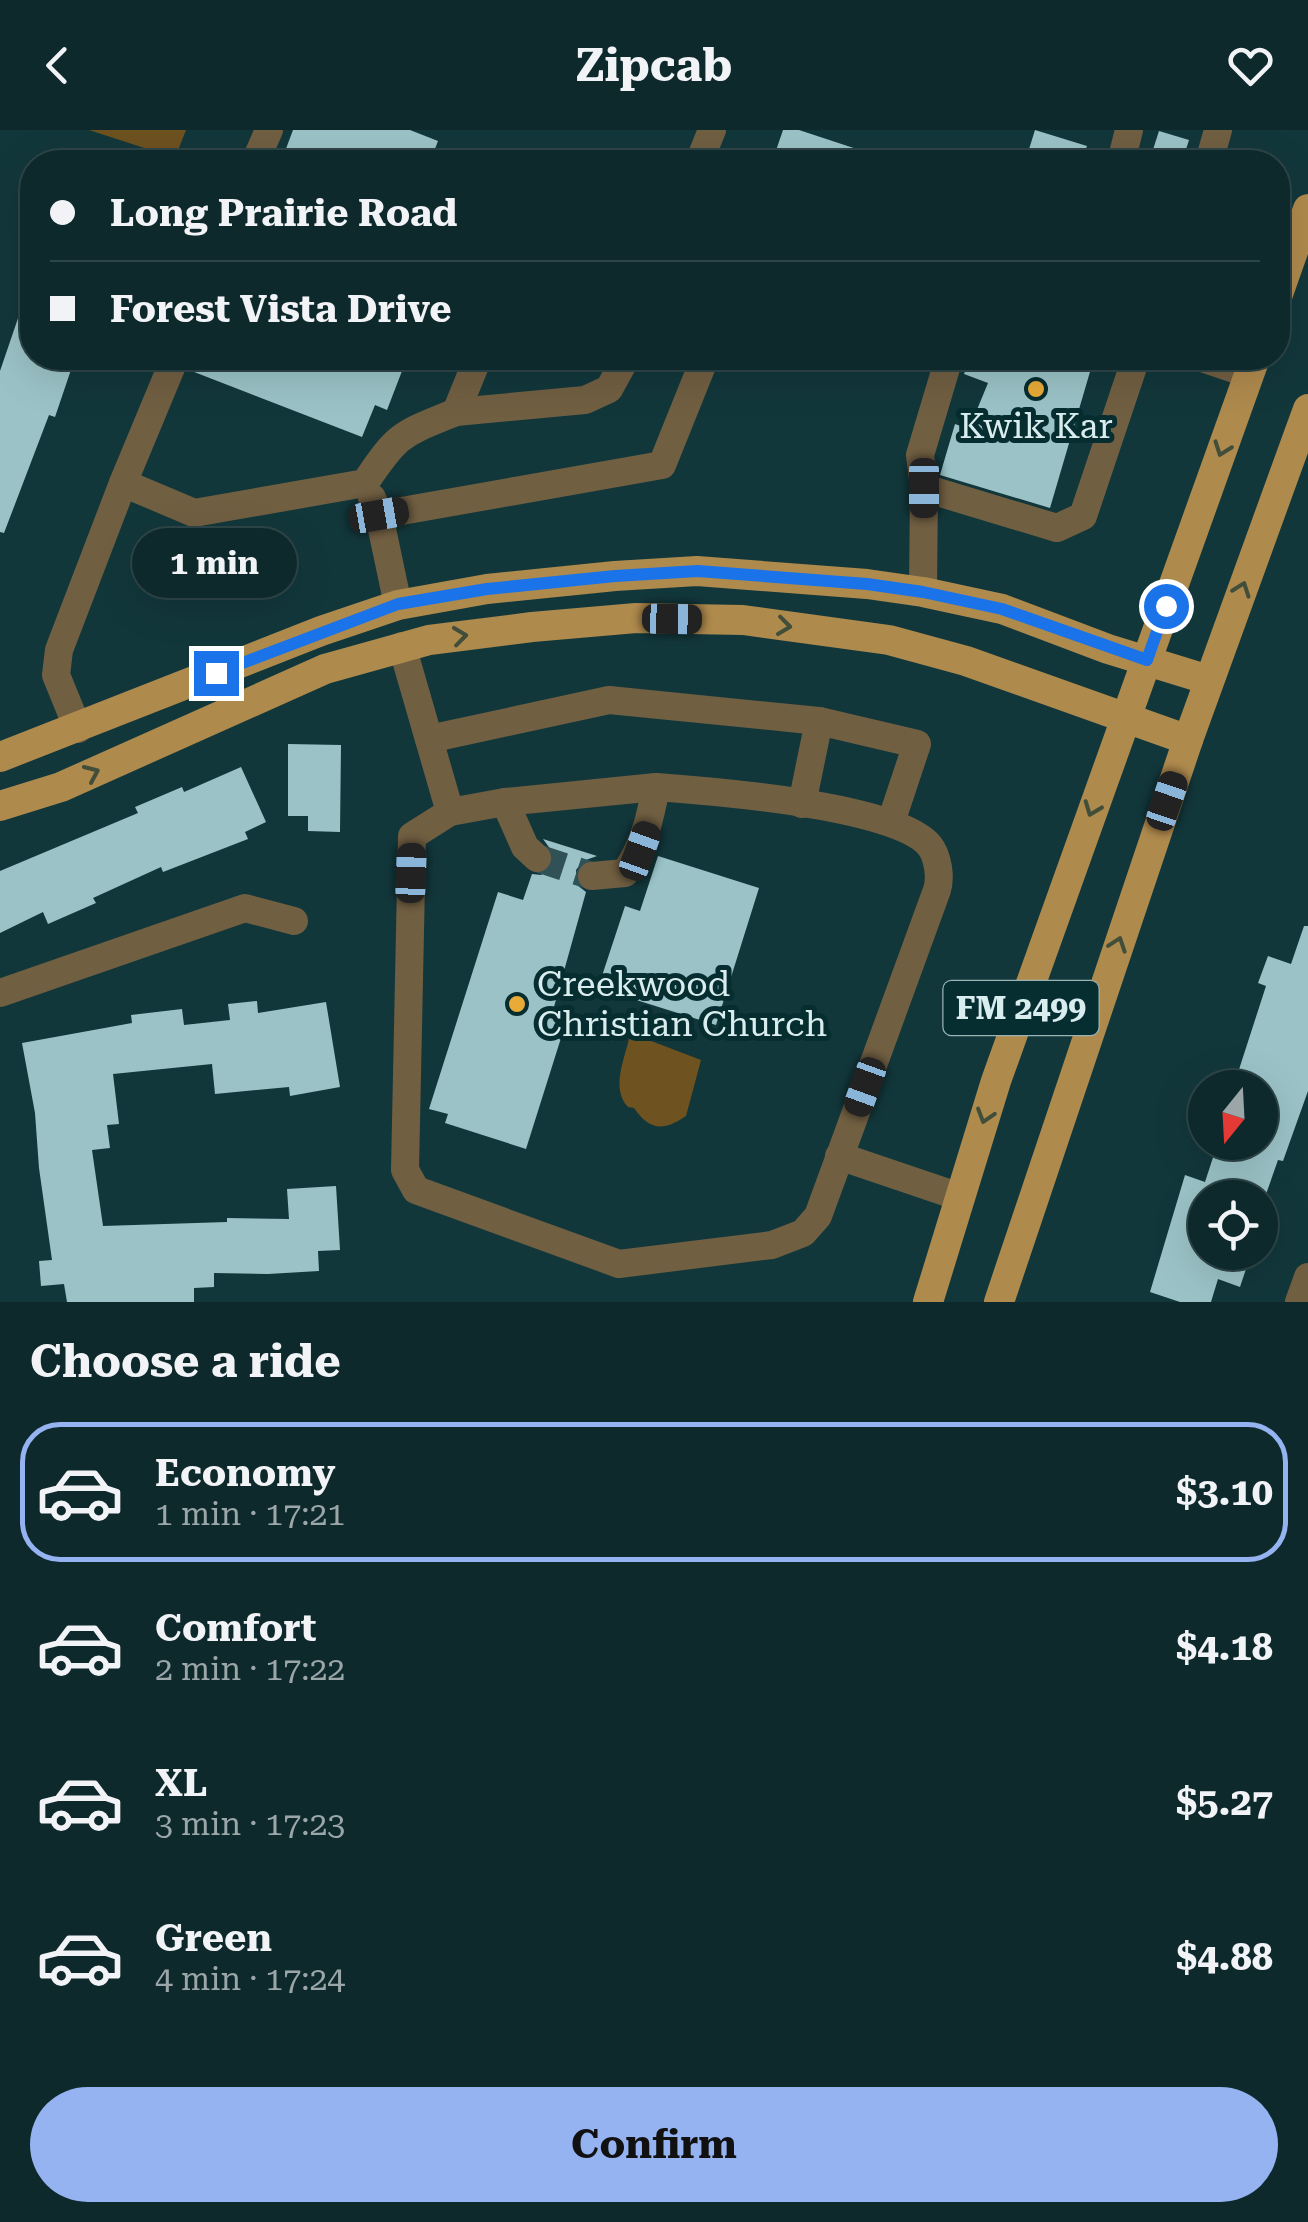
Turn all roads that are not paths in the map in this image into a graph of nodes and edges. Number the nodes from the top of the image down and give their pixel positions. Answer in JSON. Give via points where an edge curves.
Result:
{"nodes":[{"id":1,"x":1308,"y":209,"type":"edge"},
{"id":2,"x":1290,"y":260,"type":"edge"},
{"id":3,"x":170,"y":370,"type":"edge"},
{"id":4,"x":473,"y":370,"type":"edge"},
{"id":5,"x":620,"y":370,"type":"edge"},
{"id":6,"x":700,"y":370,"type":"edge"},
{"id":7,"x":945,"y":370,"type":"edge"},
{"id":8,"x":1132,"y":370,"type":"edge"},
{"id":9,"x":1251,"y":370,"type":"edge"},
{"id":10,"x":1308,"y":409,"type":"edge"},
{"id":11,"x":456,"y":412,"type":"junction"},
{"id":12,"x":365,"y":483,"type":"junction"},
{"id":13,"x":123,"y":484,"type":"junction"},
{"id":14,"x":924,"y":488,"type":"junction"},
{"id":15,"x":379,"y":515,"type":"junction"},
{"id":16,"x":923,"y":592,"type":"junction"},
{"id":17,"x":398,"y":604,"type":"junction"},
{"id":18,"x":402,"y":646,"type":"junction"},
{"id":19,"x":1147,"y":660,"type":"junction"},
{"id":20,"x":1209,"y":680,"type":"junction"},
{"id":21,"x":1126,"y":718,"type":"junction"},
{"id":22,"x":819,"y":721,"type":"junction"},
{"id":23,"x":78,"y":729,"type":"junction"},
{"id":24,"x":430,"y":739,"type":"junction"},
{"id":25,"x":1188,"y":740,"type":"junction"},
{"id":26,"x":0,"y":757,"type":"edge"},
{"id":27,"x":656,"y":787,"type":"junction"},
{"id":28,"x":505,"y":802,"type":"junction"},
{"id":29,"x":802,"y":804,"type":"junction"},
{"id":30,"x":0,"y":806,"type":"edge"},
{"id":31,"x":450,"y":812,"type":"junction"},
{"id":32,"x":891,"y":822,"type":"junction"},
{"id":33,"x":537,"y":858,"type":"tunnel mouth"},
{"id":34,"x":592,"y":876,"type":"tunnel mouth"},
{"id":35,"x":294,"y":921,"type":"dead end"},
{"id":36,"x":0,"y":994,"type":"edge"},
{"id":37,"x":839,"y":1156,"type":"junction"},
{"id":38,"x":960,"y":1197,"type":"junction"},
{"id":39,"x":1308,"y":1277,"type":"edge"},
{"id":40,"x":928,"y":1302,"type":"edge"},
{"id":41,"x":999,"y":1302,"type":"edge"},
{"id":42,"x":1299,"y":1302,"type":"edge"}],
"edges":[{"from":1,"to":2,"type":"main road"},
{"from":3,"to":13,"type":"street"},
{"from":4,"to":11,"type":"street"},
{"from":5,"to":11,"type":"street","via":[[609,390],[585,400]]},
{"from":6,"to":15,"type":"street","via":[[662,465]]},
{"from":7,"to":14,"type":"street","via":[[920,456]]},
{"from":8,"to":14,"type":"street","via":[[1083,516],[1057,528]]},
{"from":9,"to":19,"type":"main road","number":"FM 2499","one_way":true},
{"from":20,"to":10,"type":"main road","number":"FM 2499","one_way":true},
{"from":11,"to":12,"type":"street","via":[[405,433]]},
{"from":12,"to":13,"type":"street","via":[[194,513]]},
{"from":12,"to":15,"type":"street"},
{"from":13,"to":23,"type":"street","via":[[59,650],[56,676]]},
{"from":14,"to":16,"type":"street"},
{"from":15,"to":17,"type":"street"},
{"from":16,"to":17,"type":"main road","via":[[698,571],[487,589]]},
{"from":16,"to":19,"type":"main road","via":[[1002,609]]},
{"from":17,"to":18,"type":"main road"},
{"from":17,"to":23,"type":"main road"},
{"from":18,"to":21,"type":"main road","one_way":true,"via":[[636,618],[743,620],[889,640]]},
{"from":18,"to":24,"type":"street"},
{"from":30,"to":18,"type":"main road","one_way":true,"via":[[61,787],[325,669]]},
{"from":19,"to":20,"type":"main road"},
{"from":19,"to":21,"type":"main road","number":"FM 2499"},
{"from":20,"to":25,"type":"main road","number":"FM 2499"},
{"from":21,"to":25,"type":"main road"},
{"from":21,"to":38,"type":"main road","number":"FM 2499","one_way":true},
{"from":22,"to":24,"type":"street","via":[[610,700]]},
{"from":22,"to":29,"type":"street"},
{"from":22,"to":32,"type":"street","via":[[917,744]]},
{"from":23,"to":26,"type":"main road"},
{"from":24,"to":31,"type":"street"},
{"from":41,"to":25,"type":"main road","number":"FM 2499","one_way":true},
{"from":27,"to":28,"type":"street"},
{"from":27,"to":29,"type":"street"},
{"from":27,"to":34,"type":"street","via":[[648,830],[625,873]]},
{"from":28,"to":31,"type":"street"},
{"from":28,"to":33,"type":"street"},
{"from":29,"to":32,"type":"street"},
{"from":31,"to":37,"type":"street","via":[[412,836],[404,1170],[416,1190],[619,1264],[788,1240],[818,1216]]},
{"from":32,"to":37,"type":"street","via":[[929,846],[941,877]]},
{"from":35,"to":36,"type":"street","via":[[245,908]]},
{"from":37,"to":38,"type":"street"},
{"from":38,"to":40,"type":"main road","number":"FM 2499"},
{"from":39,"to":42,"type":"street"}]}
